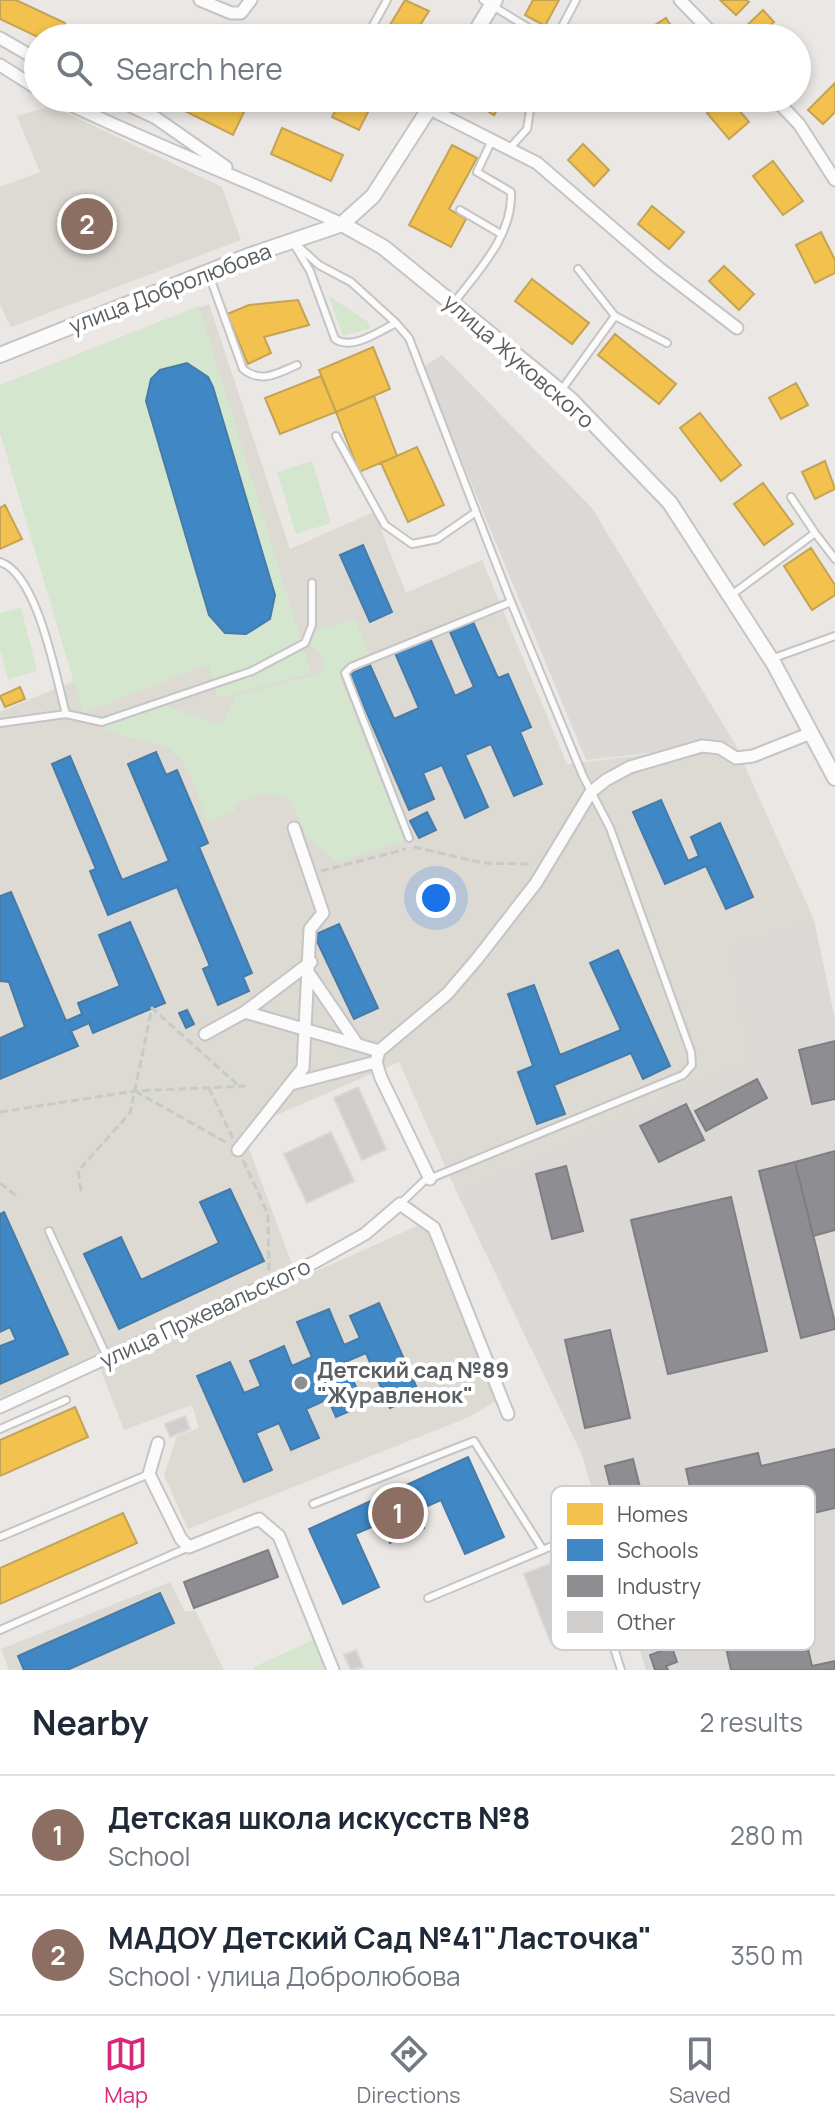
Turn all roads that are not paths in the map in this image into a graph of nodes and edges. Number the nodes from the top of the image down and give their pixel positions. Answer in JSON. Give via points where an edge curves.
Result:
{"nodes":[{"id":1,"x":200,"y":0,"type":"edge"},
{"id":2,"x":251,"y":0,"type":"edge"},
{"id":3,"x":387,"y":0,"type":"edge"},
{"id":4,"x":576,"y":0,"type":"edge"},
{"id":5,"x":680,"y":0,"type":"edge"},
{"id":6,"x":490,"y":2,"type":"edge"},
{"id":7,"x":374,"y":24,"type":"edge"},
{"id":8,"x":479,"y":24,"type":"edge"},
{"id":9,"x":524,"y":24,"type":"edge"},
{"id":10,"x":563,"y":24,"type":"edge"},
{"id":11,"x":703,"y":24,"type":"edge"},
{"id":12,"x":0,"y":38,"type":"edge"},
{"id":13,"x":24,"y":52,"type":"edge"},
{"id":14,"x":0,"y":65,"type":"edge"},
{"id":15,"x":24,"y":80,"type":"edge"},
{"id":16,"x":86,"y":112,"type":"edge"},
{"id":17,"x":143,"y":112,"type":"edge"},
{"id":18,"x":428,"y":112,"type":"edge"},
{"id":19,"x":446,"y":112,"type":"edge"},
{"id":20,"x":530,"y":112,"type":"edge"},
{"id":21,"x":787,"y":112,"type":"edge"},
{"id":22,"x":492,"y":140,"type":"junction"},
{"id":23,"x":509,"y":149,"type":"junction"},
{"id":24,"x":240,"y":177,"type":"junction"},
{"id":25,"x":835,"y":180,"type":"edge"},
{"id":26,"x":460,"y":210,"type":"dead end"},
{"id":27,"x":342,"y":224,"type":"junction"},
{"id":28,"x":501,"y":234,"type":"junction"},
{"id":29,"x":292,"y":241,"type":"junction"},
{"id":30,"x":578,"y":269,"type":"dead end"},
{"id":31,"x":208,"y":272,"type":"junction"},
{"id":32,"x":453,"y":304,"type":"junction"},
{"id":33,"x":615,"y":316,"type":"junction"},
{"id":34,"x":396,"y":323,"type":"junction"},
{"id":35,"x":737,"y":328,"type":"dead end"},
{"id":36,"x":667,"y":343,"type":"dead end"},
{"id":37,"x":0,"y":355,"type":"edge"},
{"id":38,"x":297,"y":365,"type":"dead end"},
{"id":39,"x":560,"y":392,"type":"junction"},
{"id":40,"x":336,"y":436,"type":"dead end"},
{"id":41,"x":791,"y":497,"type":"dead end"},
{"id":42,"x":476,"y":512,"type":"junction"},
{"id":43,"x":815,"y":533,"type":"junction"},
{"id":44,"x":835,"y":559,"type":"edge"},
{"id":45,"x":0,"y":562,"type":"edge"},
{"id":46,"x":312,"y":583,"type":"dead end"},
{"id":47,"x":730,"y":596,"type":"junction"},
{"id":48,"x":511,"y":602,"type":"junction"},
{"id":49,"x":835,"y":636,"type":"edge"},
{"id":50,"x":771,"y":659,"type":"junction"},
{"id":51,"x":66,"y":714,"type":"junction"},
{"id":52,"x":0,"y":723,"type":"edge"},
{"id":53,"x":811,"y":733,"type":"junction"},
{"id":54,"x":835,"y":778,"type":"edge"},
{"id":55,"x":591,"y":792,"type":"junction"},
{"id":56,"x":294,"y":828,"type":"dead end"},
{"id":57,"x":409,"y":838,"type":"dead end"},
{"id":58,"x":311,"y":962,"type":"junction"},
{"id":59,"x":310,"y":975,"type":"junction"},
{"id":60,"x":245,"y":1012,"type":"junction"},
{"id":61,"x":306,"y":1030,"type":"junction"},
{"id":62,"x":205,"y":1034,"type":"dead end"},
{"id":63,"x":358,"y":1045,"type":"junction"},
{"id":64,"x":378,"y":1056,"type":"junction"},
{"id":65,"x":290,"y":1084,"type":"junction"},
{"id":66,"x":238,"y":1150,"type":"road end"},
{"id":67,"x":430,"y":1179,"type":"junction"},
{"id":68,"x":400,"y":1204,"type":"junction"},
{"id":69,"x":49,"y":1231,"type":"dead end"},
{"id":70,"x":107,"y":1357,"type":"junction"},
{"id":71,"x":66,"y":1400,"type":"dead end"},
{"id":72,"x":0,"y":1407,"type":"edge"},
{"id":73,"x":508,"y":1414,"type":"dead end"},
{"id":74,"x":0,"y":1429,"type":"edge"},
{"id":75,"x":158,"y":1443,"type":"dead end"},
{"id":76,"x":149,"y":1474,"type":"junction"},
{"id":77,"x":313,"y":1504,"type":"dead end"},
{"id":78,"x":0,"y":1537,"type":"edge"},
{"id":79,"x":189,"y":1547,"type":"junction"},
{"id":80,"x":551,"y":1547,"type":"edge"},
{"id":81,"x":543,"y":1550,"type":"junction"},
{"id":82,"x":428,"y":1598,"type":"dead end"},
{"id":83,"x":0,"y":1630,"type":"edge"},
{"id":84,"x":615,"y":1650,"type":"edge"},
{"id":85,"x":333,"y":1670,"type":"edge"},
{"id":86,"x":621,"y":1670,"type":"edge"}],
"edges":[{"from":1,"to":2,"type":"street","via":[[231,13],[241,13]]},
{"from":3,"to":7,"type":"lane"},
{"from":4,"to":10,"type":"lane"},
{"from":5,"to":11,"type":"street"},
{"from":6,"to":8,"type":"street"},
{"from":6,"to":9,"type":"lane"},
{"from":12,"to":13,"type":"street"},
{"from":14,"to":15,"type":"street"},
{"from":16,"to":24,"type":"street","name":"улица Жуковского"},
{"from":17,"to":24,"type":"street","name":"улица Жуковского"},
{"from":18,"to":27,"type":"street","via":[[373,196]]},
{"from":19,"to":22,"type":"street"},
{"from":20,"to":23,"type":"lane","via":[[527,129]]},
{"from":21,"to":25,"type":"street"},
{"from":22,"to":23,"type":"street"},
{"from":22,"to":28,"type":"lane","via":[[477,172],[511,192],[512,209]]},
{"from":23,"to":35,"type":"street","via":[[537,163]]},
{"from":24,"to":27,"type":"street","name":"улица Жуковского"},
{"from":26,"to":28,"type":"lane"},
{"from":27,"to":29,"type":"street","name":"улица Добролюбова"},
{"from":27,"to":32,"type":"street","name":"улица Жуковского","via":[[383,247]]},
{"from":28,"to":32,"type":"lane"},
{"from":29,"to":31,"type":"street","name":"улица Добролюбова"},
{"from":29,"to":34,"type":"lane","via":[[319,265],[351,282]]},
{"from":29,"to":34,"type":"lane","via":[[310,271],[335,339],[351,343]]},
{"from":30,"to":33,"type":"lane"},
{"from":31,"to":37,"type":"street","name":"улица Добролюбова"},
{"from":31,"to":38,"type":"lane","via":[[243,369],[252,377],[269,377]]},
{"from":32,"to":39,"type":"street","name":"улица Жуковского"},
{"from":33,"to":36,"type":"lane"},
{"from":33,"to":39,"type":"lane"},
{"from":34,"to":42,"type":"lane","via":[[409,338]]},
{"from":39,"to":47,"type":"street","name":"улица Жуковского","via":[[670,503]]},
{"from":40,"to":42,"type":"lane","via":[[385,525],[412,544],[437,539]]},
{"from":41,"to":43,"type":"lane"},
{"from":42,"to":48,"type":"lane"},
{"from":43,"to":44,"type":"lane"},
{"from":43,"to":47,"type":"lane"},
{"from":45,"to":51,"type":"lane","via":[[21,577],[37,611]]},
{"from":46,"to":51,"type":"lane","via":[[312,625],[305,643],[287,654],[102,722]]},
{"from":47,"to":50,"type":"street","name":"улица Жуковского"},
{"from":48,"to":55,"type":"lane"},
{"from":48,"to":57,"type":"lane","via":[[345,673]]},
{"from":49,"to":50,"type":"lane"},
{"from":50,"to":53,"type":"street","name":"улица Жуковского"},
{"from":51,"to":52,"type":"lane"},
{"from":53,"to":54,"type":"street","name":"улица Жуковского"},
{"from":53,"to":55,"type":"street","via":[[741,757],[702,746],[630,767]]},
{"from":55,"to":64,"type":"street","via":[[548,865],[447,994]]},
{"from":55,"to":67,"type":"lane","via":[[610,828],[692,1065],[683,1075]]},
{"from":56,"to":58,"type":"street","via":[[323,913],[310,929]]},
{"from":58,"to":59,"type":"street"},
{"from":58,"to":60,"type":"street"},
{"from":59,"to":61,"type":"street"},
{"from":59,"to":63,"type":"street"},
{"from":60,"to":61,"type":"street"},
{"from":60,"to":62,"type":"street"},
{"from":61,"to":63,"type":"street"},
{"from":61,"to":65,"type":"street","via":[[303,1068]]},
{"from":63,"to":64,"type":"street"},
{"from":64,"to":65,"type":"street"},
{"from":64,"to":67,"type":"street"},
{"from":65,"to":66,"type":"street"},
{"from":67,"to":68,"type":"lane"},
{"from":68,"to":70,"type":"street","name":"улица Пржевальского","via":[[365,1234]]},
{"from":68,"to":73,"type":"street","via":[[434,1228]]},
{"from":69,"to":70,"type":"lane"},
{"from":70,"to":72,"type":"street","name":"улица Пржевальского"},
{"from":71,"to":74,"type":"lane"},
{"from":75,"to":76,"type":"street"},
{"from":76,"to":78,"type":"lane"},
{"from":76,"to":79,"type":"street"},
{"from":77,"to":81,"type":"lane","via":[[474,1441]]},
{"from":79,"to":83,"type":"lane"},
{"from":79,"to":85,"type":"street","via":[[259,1519],[268,1524],[279,1536]]},
{"from":80,"to":81,"type":"lane"},
{"from":81,"to":82,"type":"lane"},
{"from":84,"to":86,"type":"lane"}]}
